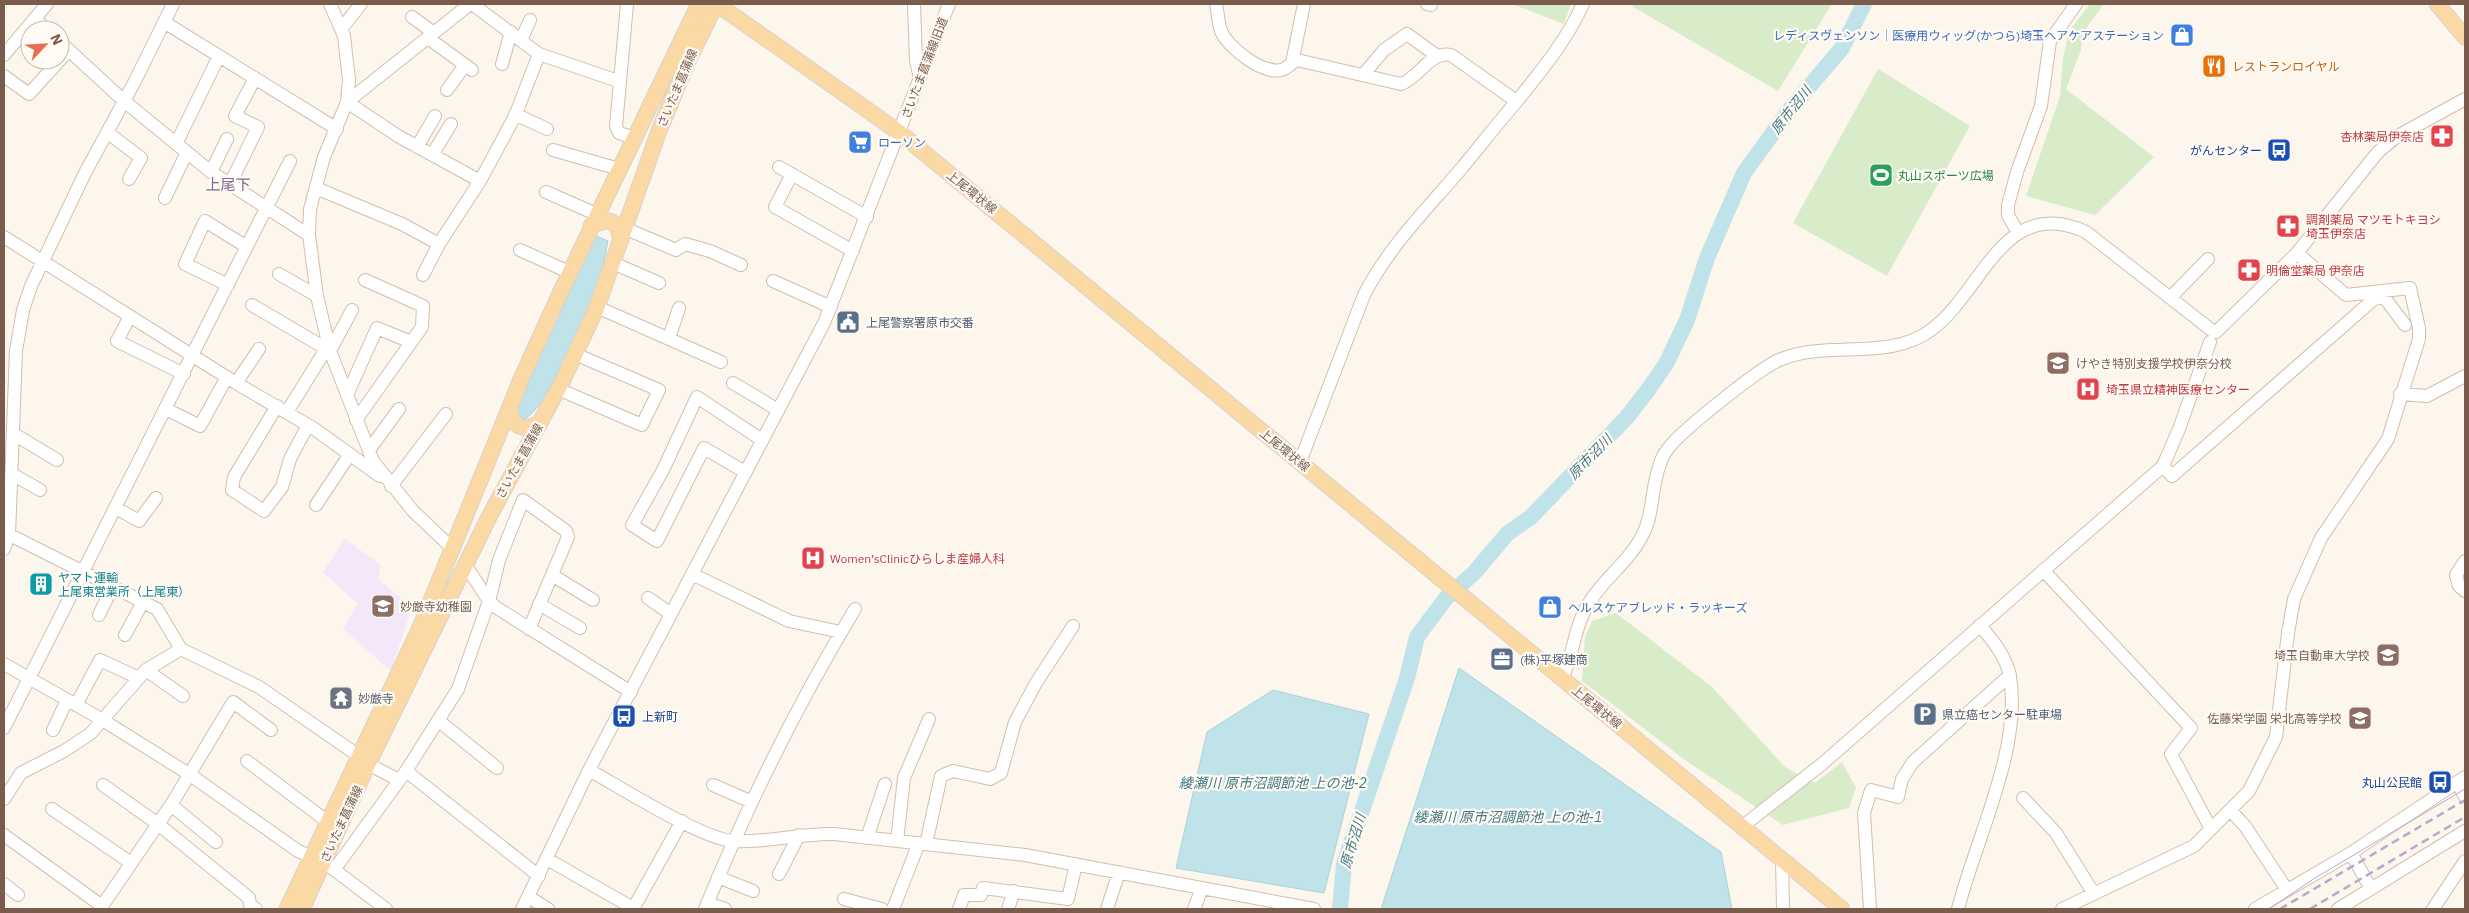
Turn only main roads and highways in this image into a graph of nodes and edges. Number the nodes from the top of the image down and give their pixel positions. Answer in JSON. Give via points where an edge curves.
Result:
{"nodes":[{"id":1,"x":699,"y":4,"type":"edge"},
{"id":2,"x":717,"y":4,"type":"edge"},
{"id":3,"x":2437,"y":4,"type":"edge"},
{"id":4,"x":2465,"y":37,"type":"edge"},
{"id":5,"x":594,"y":220,"type":"junction"},
{"id":6,"x":623,"y":233,"type":"junction"},
{"id":7,"x":509,"y":412,"type":"junction"},
{"id":8,"x":540,"y":423,"type":"junction"},
{"id":9,"x":364,"y":760,"type":"junction"},
{"id":10,"x":323,"y":863,"type":"junction"},
{"id":11,"x":287,"y":909,"type":"edge"},
{"id":12,"x":302,"y":909,"type":"edge"},
{"id":13,"x":1842,"y":909,"type":"edge"}],
"edges":[{"from":1,"to":5,"type":"main road","name":"さいたま菖蒲線"},
{"from":2,"to":6,"type":"main road","name":"さいたま菖蒲線","via":[[672,98]]},
{"from":2,"to":13,"type":"main road","name":"上尾環状線","via":[[900,133]]},
{"from":3,"to":4,"type":"main road"},
{"from":5,"to":6,"type":"main road","via":[[614,223]]},
{"from":5,"to":7,"type":"main road","name":"さいたま菖蒲線"},
{"from":6,"to":8,"type":"main road","name":"さいたま菖蒲線","via":[[597,306]]},
{"from":7,"to":8,"type":"main road","via":[[518,426],[527,428]]},
{"from":7,"to":9,"type":"main road","name":"さいたま菖蒲線"},
{"from":8,"to":9,"type":"main road","name":"さいたま菖蒲線"},
{"from":9,"to":10,"type":"main road","name":"さいたま菖蒲線"},
{"from":9,"to":10,"type":"main road","name":"さいたま菖蒲線","via":[[328,822]]},
{"from":10,"to":11,"type":"main road","name":"さいたま菖蒲線"},
{"from":10,"to":12,"type":"main road","name":"さいたま菖蒲線"}]}
